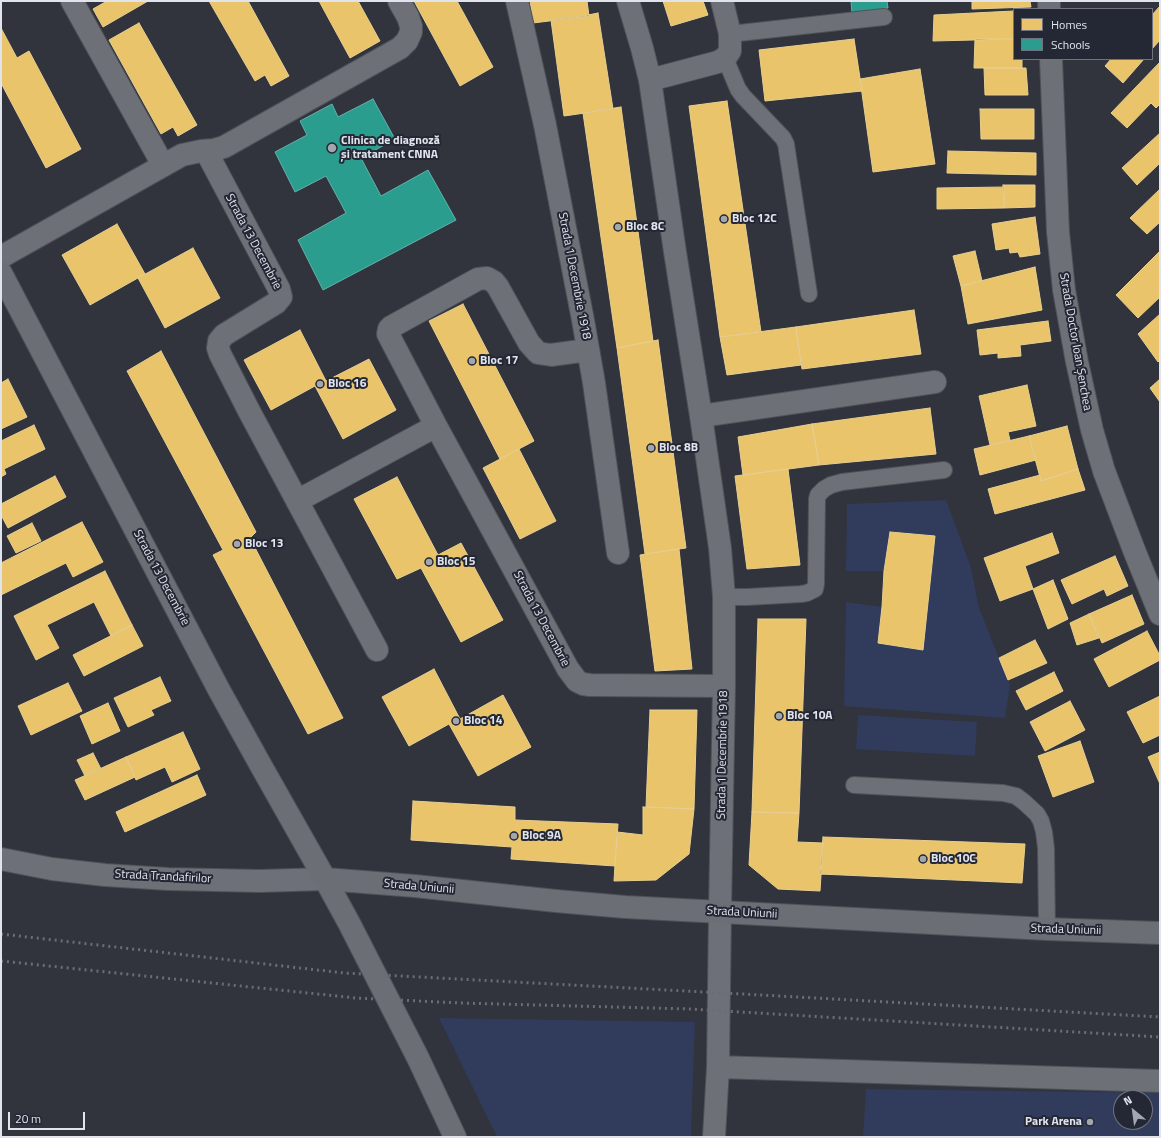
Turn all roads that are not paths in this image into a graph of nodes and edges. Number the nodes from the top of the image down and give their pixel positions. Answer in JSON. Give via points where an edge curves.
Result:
{"nodes":[{"id":1,"x":72,"y":1,"type":"edge"},
{"id":2,"x":399,"y":1,"type":"edge"},
{"id":3,"x":517,"y":1,"type":"edge"},
{"id":4,"x":628,"y":1,"type":"edge"},
{"id":5,"x":722,"y":1,"type":"edge"},
{"id":6,"x":884,"y":17,"type":"dead end"},
{"id":7,"x":730,"y":34,"type":"junction"},
{"id":8,"x":725,"y":58,"type":"junction"},
{"id":9,"x":1051,"y":60,"type":"edge"},
{"id":10,"x":650,"y":80,"type":"junction"},
{"id":11,"x":206,"y":151,"type":"junction"},
{"id":12,"x":163,"y":165,"type":"junction"},
{"id":13,"x":1,"y":257,"type":"edge"},
{"id":14,"x":1,"y":273,"type":"edge"},
{"id":15,"x":809,"y":294,"type":"dead end"},
{"id":16,"x":588,"y":350,"type":"junction"},
{"id":17,"x":934,"y":382,"type":"dead end"},
{"id":18,"x":701,"y":416,"type":"junction"},
{"id":19,"x":436,"y":426,"type":"junction"},
{"id":20,"x":944,"y":470,"type":"dead end"},
{"id":21,"x":297,"y":501,"type":"junction"},
{"id":22,"x":618,"y":553,"type":"dead end"},
{"id":23,"x":724,"y":597,"type":"junction"},
{"id":24,"x":1160,"y":614,"type":"edge"},
{"id":25,"x":377,"y":650,"type":"dead end"},
{"id":26,"x":724,"y":686,"type":"junction"},
{"id":27,"x":854,"y":785,"type":"dead end"},
{"id":28,"x":1,"y":859,"type":"edge"},
{"id":29,"x":325,"y":879,"type":"junction"},
{"id":30,"x":720,"y":912,"type":"junction"},
{"id":31,"x":1047,"y":929,"type":"junction"},
{"id":32,"x":1160,"y":933,"type":"edge"},
{"id":33,"x":718,"y":1067,"type":"junction"},
{"id":34,"x":1160,"y":1081,"type":"edge"},
{"id":35,"x":455,"y":1137,"type":"edge"},
{"id":36,"x":714,"y":1137,"type":"edge"}],
"edges":[{"from":1,"to":12,"type":"street"},
{"from":2,"to":11,"type":"street","via":[[411,26],[407,41],[400,48],[224,147]]},
{"from":3,"to":16,"type":"street","name":"Strada 1 Decembrie 1918","via":[[545,125]]},
{"from":4,"to":10,"type":"street","name":"Strada 1 Decembrie 1918"},
{"from":5,"to":7,"type":"street"},
{"from":6,"to":7,"type":"lane"},
{"from":7,"to":8,"type":"street","via":[[730,51]]},
{"from":8,"to":10,"type":"street"},
{"from":8,"to":15,"type":"lane","via":[[743,96],[786,144]]},
{"from":9,"to":24,"type":"street","name":"Strada Doctor Ioan Șenchea","via":[[1058,232],[1064,290],[1078,362],[1092,430],[1104,471]]},
{"from":10,"to":18,"type":"street","name":"Strada 1 Decembrie 1918"},
{"from":11,"to":12,"type":"street","via":[[185,154]]},
{"from":11,"to":21,"type":"street","name":"Strada 13 Decembrie","via":[[281,297],[276,303],[224,334],[219,341],[219,350]]},
{"from":12,"to":13,"type":"street"},
{"from":14,"to":29,"type":"main road","name":"Strada 13 Decembrie","via":[[219,690]]},
{"from":16,"to":19,"type":"street","name":"Strada 13 Decembrie","via":[[551,355],[538,353],[498,287],[490,279],[478,279],[389,329],[389,338]]},
{"from":16,"to":22,"type":"street","name":"Strada 1 Decembrie 1918"},
{"from":17,"to":18,"type":"street"},
{"from":18,"to":23,"type":"street","name":"Strada 1 Decembrie 1918","via":[[720,548]]},
{"from":19,"to":21,"type":"street"},
{"from":19,"to":26,"type":"street","name":"Strada 13 Decembrie","via":[[568,669],[577,681],[590,685]]},
{"from":20,"to":23,"type":"lane","via":[[842,482],[824,489],[817,499],[814,589],[801,594]]},
{"from":21,"to":25,"type":"street","name":"Strada 13 Decembrie"},
{"from":23,"to":26,"type":"street","name":"Strada 1 Decembrie 1918"},
{"from":26,"to":30,"type":"street","name":"Strada 1 Decembrie 1918"},
{"from":27,"to":31,"type":"lane","via":[[1003,793],[1016,796],[1037,814],[1044,832]]},
{"from":28,"to":29,"type":"street","name":"Strada Trandafirilor","via":[[52,869],[168,879]]},
{"from":29,"to":30,"type":"main road","name":"Strada Uniunii","via":[[556,901]]},
{"from":29,"to":35,"type":"main road","name":"Strada 13 Decembrie","via":[[414,1051]]},
{"from":30,"to":31,"type":"main road","name":"Strada Uniunii"},
{"from":30,"to":33,"type":"street","name":"Strada 1 Decembrie 1918"},
{"from":31,"to":32,"type":"main road","name":"Strada Uniunii"},
{"from":33,"to":34,"type":"street"},
{"from":33,"to":36,"type":"street","name":"Strada 1 Decembrie 1918"}]}
